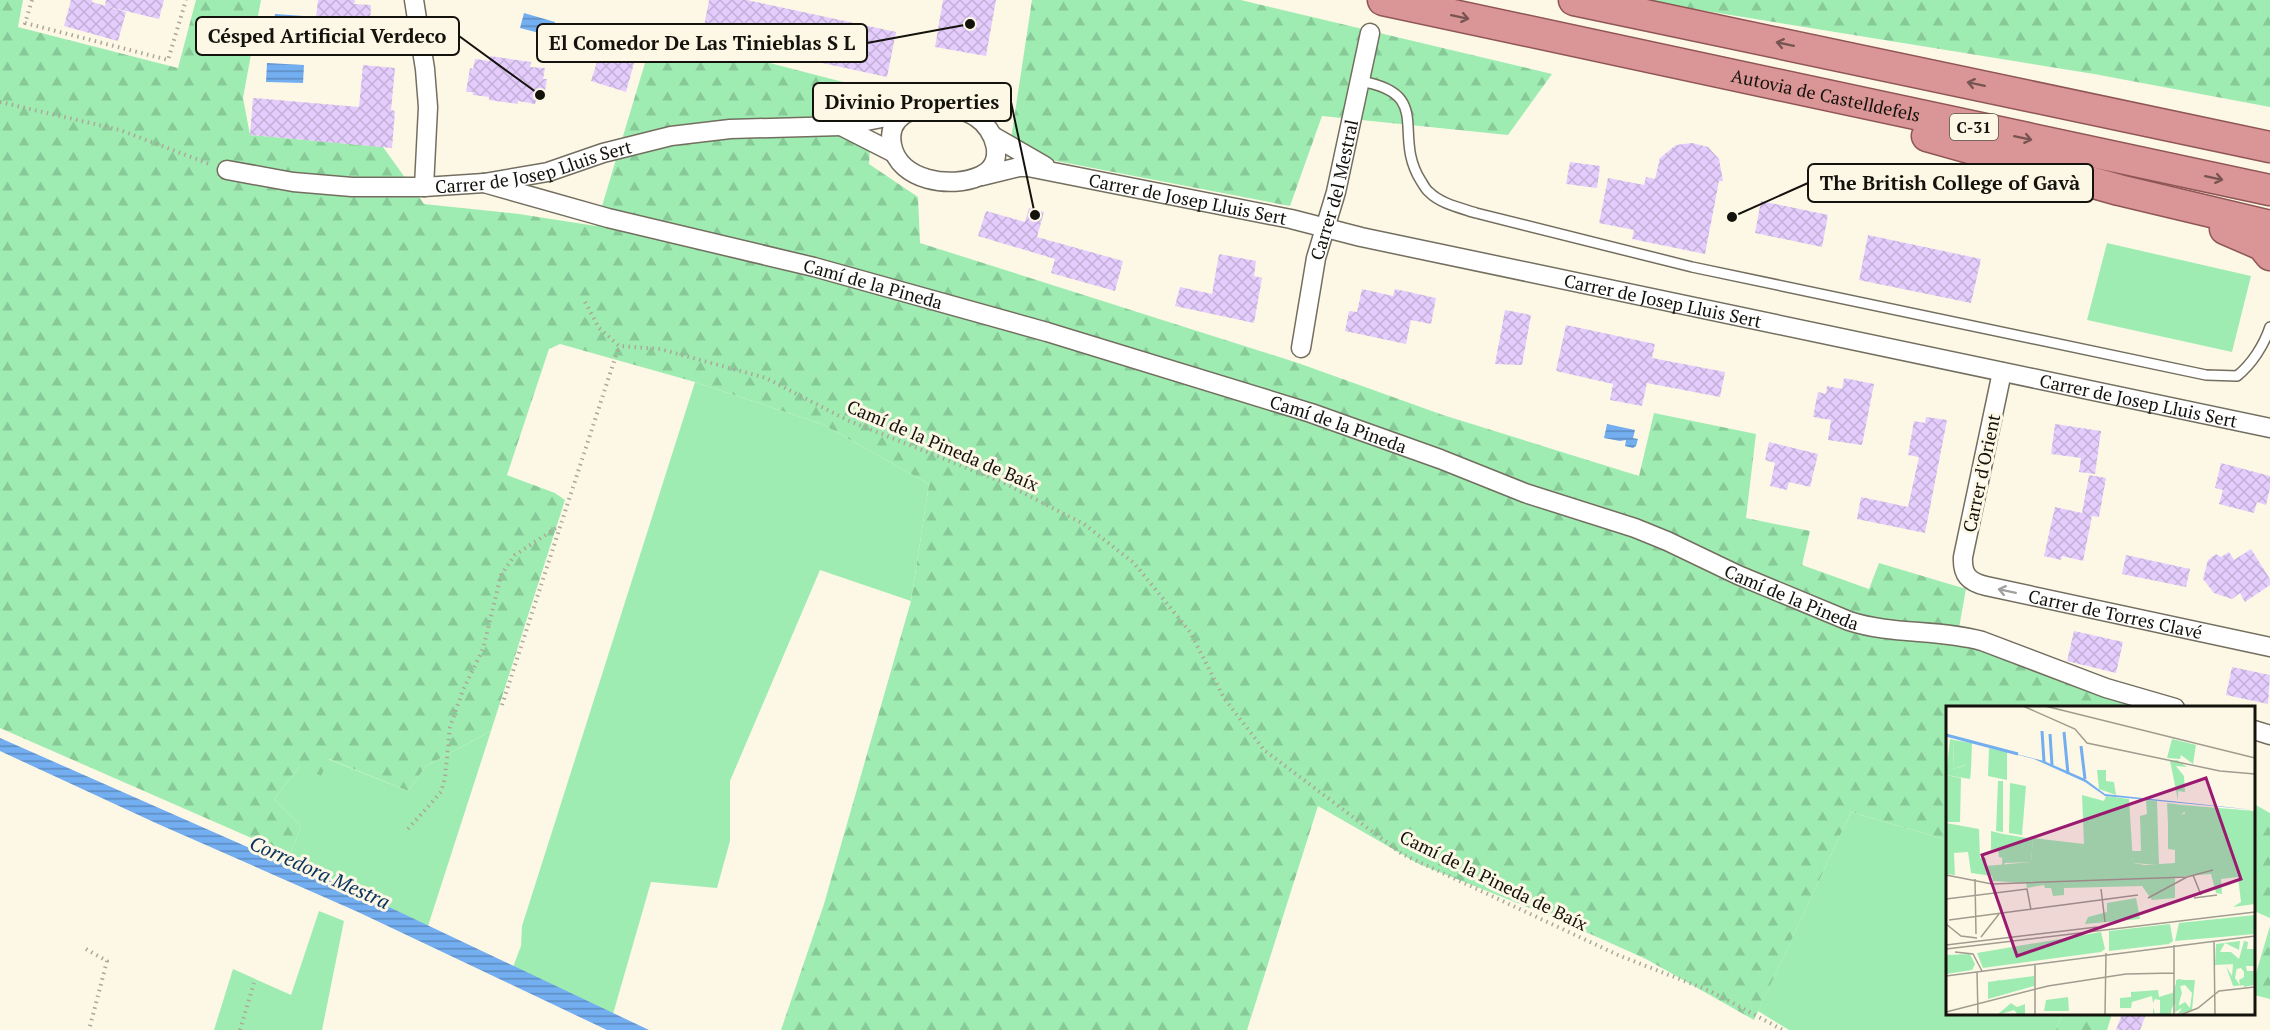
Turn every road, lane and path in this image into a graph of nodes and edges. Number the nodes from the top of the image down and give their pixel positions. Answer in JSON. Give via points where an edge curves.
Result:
{"nodes":[{"id":1,"x":32,"y":0,"type":"edge"},
{"id":2,"x":186,"y":0,"type":"edge"},
{"id":3,"x":414,"y":0,"type":"edge"},
{"id":4,"x":1383,"y":0,"type":"edge"},
{"id":5,"x":1574,"y":0,"type":"edge"},
{"id":6,"x":1370,"y":33,"type":"dead end"},
{"id":7,"x":1679,"y":64,"type":"junction"},
{"id":8,"x":1360,"y":81,"type":"junction"},
{"id":9,"x":0,"y":102,"type":"edge"},
{"id":10,"x":2095,"y":109,"type":"junction"},
{"id":11,"x":902,"y":114,"type":"junction"},
{"id":12,"x":841,"y":126,"type":"junction"},
{"id":13,"x":2270,"y":135,"type":"edge"},
{"id":14,"x":993,"y":136,"type":"junction"},
{"id":15,"x":2270,"y":147,"type":"edge"},
{"id":16,"x":894,"y":153,"type":"junction"},
{"id":17,"x":227,"y":170,"type":"joint"},
{"id":18,"x":1057,"y":173,"type":"junction"},
{"id":19,"x":982,"y":176,"type":"junction"},
{"id":20,"x":484,"y":183,"type":"junction"},
{"id":21,"x":424,"y":187,"type":"junction"},
{"id":22,"x":2119,"y":190,"type":"junction"},
{"id":23,"x":2270,"y":190,"type":"edge"},
{"id":24,"x":2270,"y":226,"type":"edge"},
{"id":25,"x":1325,"y":228,"type":"junction"},
{"id":26,"x":2270,"y":255,"type":"edge"},
{"id":27,"x":585,"y":302,"type":"dead end"},
{"id":28,"x":2270,"y":327,"type":"edge"},
{"id":29,"x":619,"y":346,"type":"junction"},
{"id":30,"x":1300,"y":348,"type":"dead end"},
{"id":31,"x":2002,"y":372,"type":"junction"},
{"id":32,"x":2270,"y":428,"type":"edge"},
{"id":33,"x":560,"y":526,"type":"junction"},
{"id":34,"x":1964,"y":574,"type":"joint"},
{"id":35,"x":2270,"y":647,"type":"edge"},
{"id":36,"x":501,"y":705,"type":"dead end"},
{"id":37,"x":2168,"y":706,"type":"edge"},
{"id":38,"x":2255,"y":731,"type":"edge"},
{"id":39,"x":2270,"y":735,"type":"edge"},
{"id":40,"x":408,"y":829,"type":"dead end"},
{"id":41,"x":86,"y":949,"type":"dead end"},
{"id":42,"x":254,"y":983,"type":"dead end"},
{"id":43,"x":89,"y":1030,"type":"edge"},
{"id":44,"x":240,"y":1030,"type":"edge"},
{"id":45,"x":1783,"y":1030,"type":"edge"}],
"edges":[{"from":1,"to":2,"type":"path","via":[[25,23],[168,60]]},
{"from":3,"to":21,"type":"street","via":[[428,107]]},
{"from":4,"to":7,"type":"highway","name":"Autovia de Castelldefels","number":"C-31","one_way":true},
{"from":10,"to":5,"type":"highway","number":"C-31","one_way":true},
{"from":6,"to":8,"type":"street","name":"Carrer del Mestral"},
{"from":7,"to":22,"type":"highway"},
{"from":7,"to":23,"type":"highway","name":"Autovia de Castelldefels","number":"C-31","one_way":true},
{"from":8,"to":25,"type":"street","name":"Carrer del Mestral"},
{"from":8,"to":28,"type":"lane","via":[[1383,86],[1401,98],[1407,111],[1412,162],[1428,192],[1476,213],[1692,267],[2206,375],[2237,376],[2247,367]]},
{"from":9,"to":17,"type":"path","via":[[120,130]]},
{"from":10,"to":13,"type":"highway"},
{"from":10,"to":15,"type":"highway","number":"C-31"},
{"from":11,"to":12,"type":"street","name":"Carrer de Josep Lluis Sert"},
{"from":11,"to":14,"type":"street","name":"Carrer de Josep Lluis Sert","via":[[921,106],[954,108],[973,115]]},
{"from":11,"to":16,"type":"street","via":[[894,126]]},
{"from":12,"to":16,"type":"street","name":"Carrer de Josep Lluis Sert"},
{"from":12,"to":20,"type":"street","name":"Carrer de Josep Lluis Sert","via":[[730,129],[671,136],[548,172]]},
{"from":14,"to":18,"type":"street","name":"Carrer de Josep Lluis Sert"},
{"from":14,"to":19,"type":"street","via":[[996,156],[992,167]]},
{"from":16,"to":19,"type":"street","name":"Carrer de Josep Lluis Sert","via":[[903,166],[930,180],[950,182]]},
{"from":17,"to":21,"type":"street","name":"Carrer de Josep Lluis Sert","via":[[293,182]]},
{"from":18,"to":19,"type":"street","name":"Carrer de Josep Lluis Sert","via":[[1019,167]]},
{"from":18,"to":25,"type":"street","name":"Carrer de Josep Lluis Sert"},
{"from":20,"to":21,"type":"street","name":"Carrer de Josep Lluis Sert"},
{"from":20,"to":37,"type":"street","name":"Camí de la Pineda","via":[[608,218],[814,267],[1047,332],[1311,413],[1525,493],[1635,528],[1849,621],[1868,627],[1973,639],[2106,688]]},
{"from":22,"to":24,"type":"highway"},
{"from":22,"to":26,"type":"highway","via":[[2250,238]]},
{"from":25,"to":30,"type":"street","name":"Carrer del Mestral"},
{"from":25,"to":31,"type":"street","name":"Carrer de Josep Lluis Sert"},
{"from":27,"to":29,"type":"path","via":[[599,328]]},
{"from":29,"to":33,"type":"path"},
{"from":29,"to":45,"type":"path","name":"Camí de la Pineda de Baíx","via":[[660,349],[766,378],[847,420],[1002,482],[1084,524],[1134,563],[1190,632],[1224,698],[1264,750],[1402,854],[1618,955],[1710,991]]},
{"from":31,"to":32,"type":"street","name":"Carrer de Josep Lluis Sert"},
{"from":31,"to":34,"type":"street","name":"Carrer d'Orient","via":[[1963,557]]},
{"from":33,"to":36,"type":"path"},
{"from":33,"to":40,"type":"path","via":[[515,555],[501,575],[483,649],[450,727],[441,792]]},
{"from":35,"to":34,"type":"street","name":"Carrer de Torres Clavé","one_way":true,"via":[[1975,584]]},
{"from":38,"to":39,"type":"street"},
{"from":41,"to":43,"type":"path","via":[[107,961]]},
{"from":42,"to":44,"type":"path"}]}
